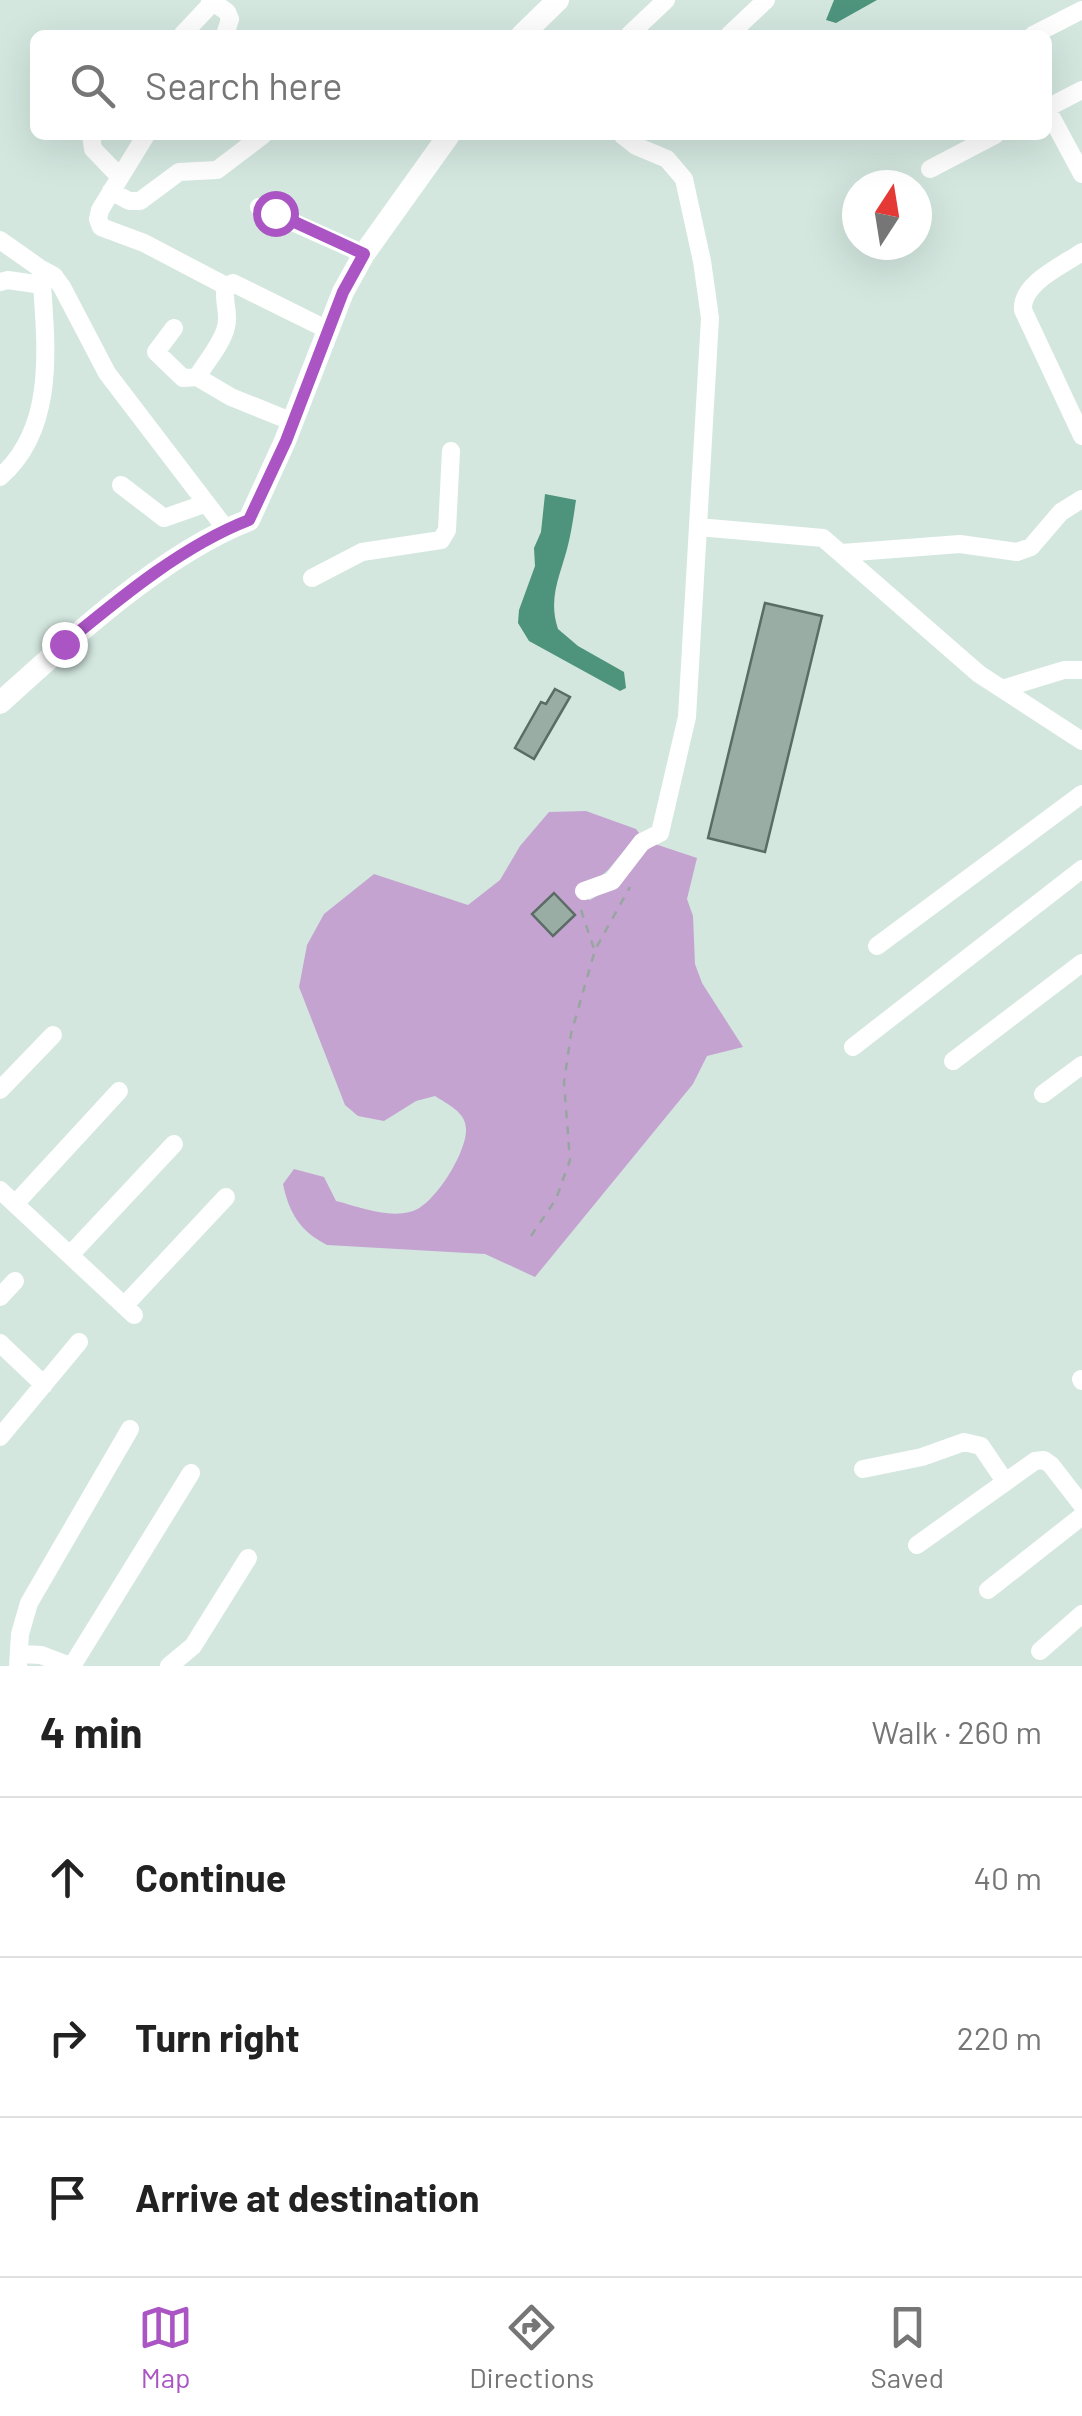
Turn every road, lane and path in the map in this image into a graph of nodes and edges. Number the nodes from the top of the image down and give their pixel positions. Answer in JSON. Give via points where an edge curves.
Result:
{"nodes":[{"id":1,"x":558,"y":0,"type":"edge"},
{"id":2,"x":666,"y":0,"type":"edge"},
{"id":3,"x":766,"y":0,"type":"edge"},
{"id":4,"x":212,"y":1,"type":"edge"},
{"id":5,"x":1082,"y":10,"type":"edge"},
{"id":6,"x":186,"y":30,"type":"edge"},
{"id":7,"x":227,"y":30,"type":"edge"},
{"id":8,"x":528,"y":30,"type":"edge"},
{"id":9,"x":633,"y":30,"type":"edge"},
{"id":10,"x":734,"y":30,"type":"edge"},
{"id":11,"x":1043,"y":30,"type":"edge"},
{"id":12,"x":1082,"y":90,"type":"edge"},
{"id":13,"x":1052,"y":106,"type":"edge"},
{"id":14,"x":1052,"y":118,"type":"edge"},
{"id":15,"x":93,"y":140,"type":"edge"},
{"id":16,"x":143,"y":140,"type":"edge"},
{"id":17,"x":256,"y":140,"type":"edge"},
{"id":18,"x":445,"y":140,"type":"edge"},
{"id":19,"x":628,"y":140,"type":"edge"},
{"id":20,"x":981,"y":140,"type":"edge"},
{"id":21,"x":930,"y":169,"type":"dead end"},
{"id":22,"x":1082,"y":174,"type":"edge"},
{"id":23,"x":116,"y":184,"type":"junction"},
{"id":24,"x":259,"y":207,"type":"dead end"},
{"id":25,"x":0,"y":240,"type":"edge"},
{"id":26,"x":1082,"y":252,"type":"edge"},
{"id":27,"x":364,"y":254,"type":"junction"},
{"id":28,"x":41,"y":277,"type":"junction"},
{"id":29,"x":0,"y":282,"type":"edge"},
{"id":30,"x":226,"y":286,"type":"junction"},
{"id":31,"x":174,"y":328,"type":"dead end"},
{"id":32,"x":328,"y":330,"type":"junction"},
{"id":33,"x":197,"y":377,"type":"junction"},
{"id":34,"x":293,"y":422,"type":"junction"},
{"id":35,"x":1082,"y":436,"type":"edge"},
{"id":36,"x":451,"y":451,"type":"dead end"},
{"id":37,"x":0,"y":478,"type":"edge"},
{"id":38,"x":121,"y":485,"type":"dead end"},
{"id":39,"x":1082,"y":499,"type":"edge"},
{"id":40,"x":204,"y":504,"type":"junction"},
{"id":41,"x":698,"y":527,"type":"junction"},
{"id":42,"x":226,"y":529,"type":"junction"},
{"id":43,"x":842,"y":553,"type":"junction"},
{"id":44,"x":312,"y":578,"type":"dead end"},
{"id":45,"x":1082,"y":670,"type":"edge"},
{"id":46,"x":1002,"y":689,"type":"junction"},
{"id":47,"x":0,"y":703,"type":"edge"},
{"id":48,"x":1082,"y":740,"type":"edge"},
{"id":49,"x":1082,"y":794,"type":"edge"},
{"id":50,"x":625,"y":861,"type":"junction"},
{"id":51,"x":1082,"y":868,"type":"edge"},
{"id":52,"x":584,"y":891,"type":"joint"},
{"id":53,"x":877,"y":946,"type":"dead end"},
{"id":54,"x":595,"y":950,"type":"junction"},
{"id":55,"x":1082,"y":963,"type":"edge"},
{"id":56,"x":53,"y":1035,"type":"dead end"},
{"id":57,"x":854,"y":1047,"type":"dead end"},
{"id":58,"x":953,"y":1062,"type":"dead end"},
{"id":59,"x":1082,"y":1065,"type":"edge"},
{"id":60,"x":0,"y":1090,"type":"edge"},
{"id":61,"x":119,"y":1092,"type":"dead end"},
{"id":62,"x":1043,"y":1094,"type":"dead end"},
{"id":63,"x":174,"y":1144,"type":"dead end"},
{"id":64,"x":0,"y":1190,"type":"edge"},
{"id":65,"x":226,"y":1197,"type":"dead end"},
{"id":66,"x":16,"y":1204,"type":"junction"},
{"id":67,"x":531,"y":1236,"type":"dead end"},
{"id":68,"x":70,"y":1255,"type":"junction"},
{"id":69,"x":15,"y":1280,"type":"dead end"},
{"id":70,"x":0,"y":1297,"type":"edge"},
{"id":71,"x":79,"y":1342,"type":"dead end"},
{"id":72,"x":0,"y":1343,"type":"edge"},
{"id":73,"x":44,"y":1385,"type":"junction"},
{"id":74,"x":130,"y":1429,"type":"dead end"},
{"id":75,"x":0,"y":1437,"type":"edge"},
{"id":76,"x":863,"y":1469,"type":"dead end"},
{"id":77,"x":191,"y":1473,"type":"dead end"},
{"id":78,"x":1004,"y":1480,"type":"junction"},
{"id":79,"x":1082,"y":1505,"type":"edge"},
{"id":80,"x":1082,"y":1516,"type":"edge"},
{"id":81,"x":917,"y":1545,"type":"dead end"},
{"id":82,"x":248,"y":1558,"type":"dead end"},
{"id":83,"x":988,"y":1590,"type":"dead end"},
{"id":84,"x":1082,"y":1614,"type":"edge"},
{"id":85,"x":1040,"y":1651,"type":"dead end"},
{"id":86,"x":20,"y":1660,"type":"edge"},
{"id":87,"x":71,"y":1666,"type":"edge"},
{"id":88,"x":169,"y":1666,"type":"edge"}],
"edges":[{"from":1,"to":8,"type":"street"},
{"from":2,"to":9,"type":"street"},
{"from":3,"to":10,"type":"street"},
{"from":4,"to":6,"type":"street"},
{"from":4,"to":7,"type":"street","via":[[230,20]]},
{"from":5,"to":11,"type":"street"},
{"from":12,"to":13,"type":"street"},
{"from":14,"to":22,"type":"street"},
{"from":15,"to":23,"type":"street"},
{"from":16,"to":23,"type":"street"},
{"from":17,"to":23,"type":"street","via":[[217,170],[179,172],[140,201],[129,201]]},
{"from":18,"to":27,"type":"street"},
{"from":19,"to":41,"type":"street","via":[[667,158],[684,179],[702,261],[710,318]]},
{"from":20,"to":21,"type":"street"},
{"from":23,"to":30,"type":"street","via":[[100,210],[101,227]]},
{"from":24,"to":27,"type":"street"},
{"from":25,"to":28,"type":"street"},
{"from":26,"to":35,"type":"street","via":[[1023,300]]},
{"from":27,"to":32,"type":"street"},
{"from":28,"to":29,"type":"street"},
{"from":28,"to":37,"type":"street","via":[[48,368],[43,399],[19,455]]},
{"from":28,"to":40,"type":"street","via":[[54,276],[62,287],[107,372]]},
{"from":30,"to":32,"type":"street","via":[[240,284]]},
{"from":30,"to":33,"type":"street","via":[[226,330]]},
{"from":31,"to":33,"type":"street","via":[[156,352],[184,378]]},
{"from":32,"to":34,"type":"street"},
{"from":33,"to":34,"type":"street"},
{"from":34,"to":42,"type":"street","via":[[249,520]]},
{"from":36,"to":44,"type":"street","via":[[441,540],[362,552]]},
{"from":38,"to":40,"type":"street","via":[[164,518]]},
{"from":39,"to":43,"type":"street","via":[[1017,552],[960,544]]},
{"from":40,"to":42,"type":"street"},
{"from":41,"to":43,"type":"street","via":[[813,536]]},
{"from":41,"to":50,"type":"street","via":[[687,717],[670,798],[660,832]]},
{"from":42,"to":47,"type":"street","via":[[138,586]]},
{"from":43,"to":46,"type":"street"},
{"from":45,"to":46,"type":"street"},
{"from":46,"to":48,"type":"street"},
{"from":49,"to":53,"type":"street"},
{"from":50,"to":52,"type":"street","via":[[612,881]]},
{"from":50,"to":54,"type":"path","via":[[631,884]]},
{"from":51,"to":57,"type":"street"},
{"from":52,"to":54,"type":"path","via":[[581,916]]},
{"from":54,"to":67,"type":"path","via":[[564,1082],[570,1160],[556,1199]]},
{"from":55,"to":58,"type":"street"},
{"from":56,"to":60,"type":"street"},
{"from":59,"to":62,"type":"street"},
{"from":61,"to":66,"type":"street"},
{"from":63,"to":68,"type":"street"},
{"from":64,"to":66,"type":"street"},
{"from":65,"to":68,"type":"street","via":[[129,1310]]},
{"from":66,"to":68,"type":"street"},
{"from":69,"to":70,"type":"street"},
{"from":71,"to":73,"type":"street"},
{"from":72,"to":73,"type":"street"},
{"from":73,"to":75,"type":"street"},
{"from":74,"to":86,"type":"street","via":[[29,1603]]},
{"from":76,"to":78,"type":"street","via":[[964,1442],[981,1446]]},
{"from":77,"to":87,"type":"street"},
{"from":78,"to":79,"type":"street","via":[[1044,1460]]},
{"from":78,"to":81,"type":"street"},
{"from":80,"to":83,"type":"street"},
{"from":82,"to":88,"type":"street","via":[[193,1646]]},
{"from":84,"to":85,"type":"street"},
{"from":86,"to":87,"type":"street","via":[[41,1655]]}]}
